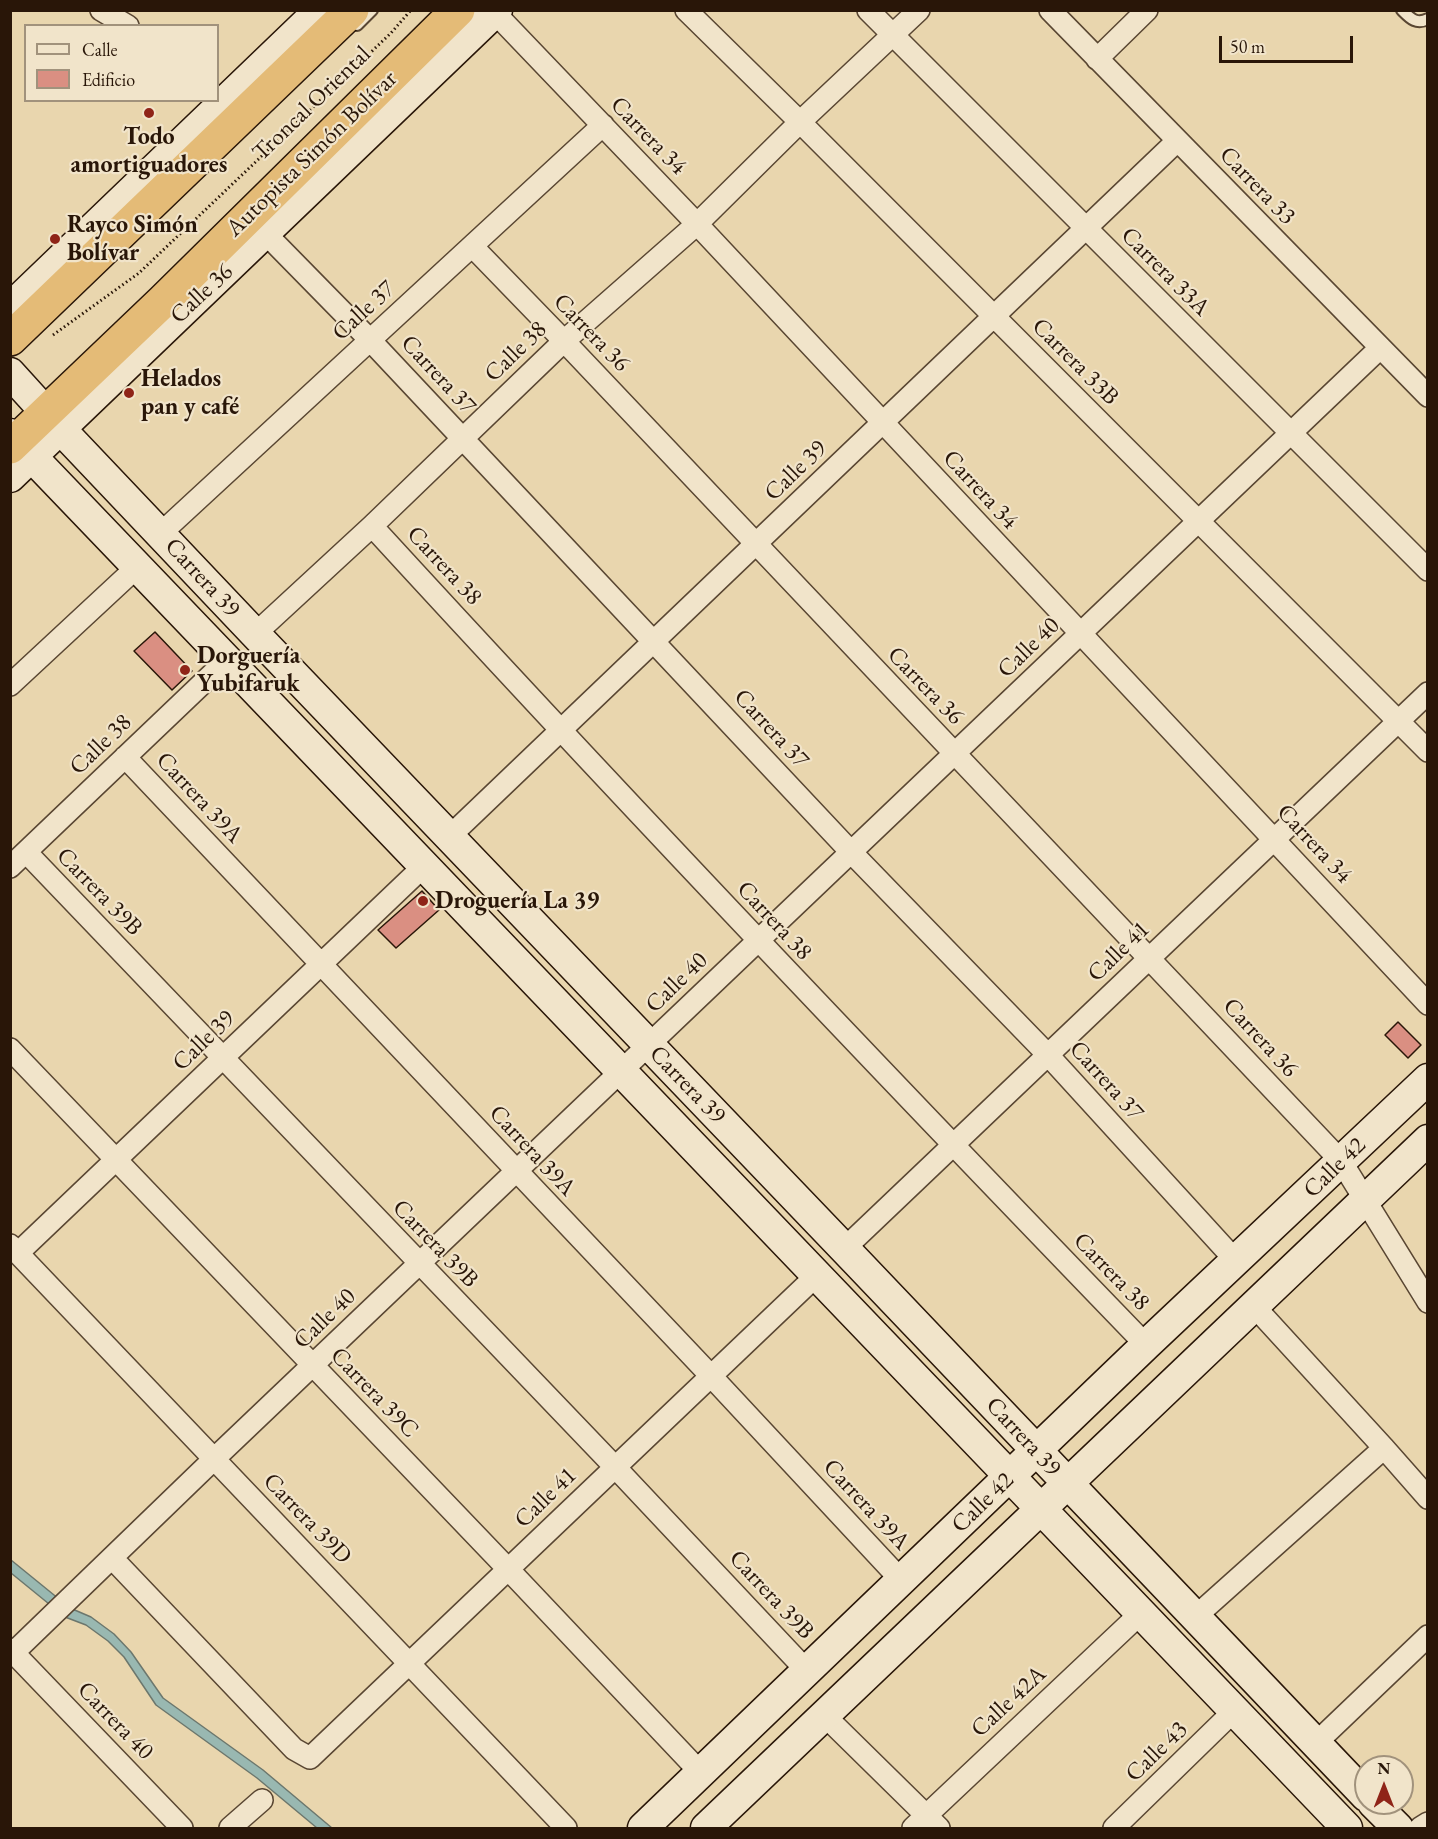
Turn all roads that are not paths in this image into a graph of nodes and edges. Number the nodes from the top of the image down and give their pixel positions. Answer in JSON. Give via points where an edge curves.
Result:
{"nodes":[{"id":1,"x":101,"y":10,"type":"edge"},
{"id":2,"x":138,"y":10,"type":"edge"},
{"id":3,"x":320,"y":10,"type":"edge"},
{"id":4,"x":372,"y":10,"type":"edge"},
{"id":5,"x":458,"y":10,"type":"edge"},
{"id":6,"x":686,"y":10,"type":"edge"},
{"id":7,"x":868,"y":10,"type":"edge"},
{"id":8,"x":919,"y":10,"type":"edge"},
{"id":9,"x":1050,"y":10,"type":"edge"},
{"id":10,"x":1147,"y":10,"type":"edge"},
{"id":11,"x":1402,"y":10,"type":"edge"},
{"id":12,"x":496,"y":12,"type":"edge"},
{"id":13,"x":1428,"y":19,"type":"edge"},
{"id":14,"x":352,"y":20,"type":"edge"},
{"id":15,"x":126,"y":24,"type":"edge"},
{"id":16,"x":129,"y":24,"type":"edge"},
{"id":17,"x":894,"y":35,"type":"junction"},
{"id":18,"x":1096,"y":58,"type":"junction"},
{"id":19,"x":219,"y":97,"type":"edge"},
{"id":20,"x":208,"y":106,"type":"edge"},
{"id":21,"x":800,"y":122,"type":"junction"},
{"id":22,"x":603,"y":125,"type":"junction"},
{"id":23,"x":1177,"y":141,"type":"junction"},
{"id":24,"x":697,"y":224,"type":"junction"},
{"id":25,"x":1086,"y":229,"type":"junction"},
{"id":26,"x":266,"y":234,"type":"junction"},
{"id":27,"x":472,"y":246,"type":"junction"},
{"id":28,"x":10,"y":308,"type":"edge"},
{"id":29,"x":170,"y":309,"type":"junction"},
{"id":30,"x":994,"y":317,"type":"junction"},
{"id":31,"x":10,"y":339,"type":"edge"},
{"id":32,"x":370,"y":340,"type":"junction"},
{"id":33,"x":564,"y":341,"type":"junction"},
{"id":34,"x":1380,"y":348,"type":"junction"},
{"id":35,"x":10,"y":374,"type":"edge"},
{"id":36,"x":1428,"y":396,"type":"edge"},
{"id":37,"x":882,"y":423,"type":"junction"},
{"id":38,"x":29,"y":426,"type":"edge"},
{"id":39,"x":1291,"y":434,"type":"junction"},
{"id":40,"x":462,"y":439,"type":"junction"},
{"id":41,"x":10,"y":477,"type":"edge"},
{"id":42,"x":1198,"y":522,"type":"junction"},
{"id":43,"x":372,"y":526,"type":"junction"},
{"id":44,"x":160,"y":534,"type":"junction"},
{"id":45,"x":755,"y":545,"type":"junction"},
{"id":46,"x":138,"y":567,"type":"junction"},
{"id":47,"x":1428,"y":570,"type":"edge"},
{"id":48,"x":255,"y":634,"type":"junction"},
{"id":49,"x":1080,"y":634,"type":"junction"},
{"id":50,"x":653,"y":642,"type":"junction"},
{"id":51,"x":227,"y":660,"type":"junction"},
{"id":52,"x":10,"y":686,"type":"edge"},
{"id":53,"x":1428,"y":693,"type":"edge"},
{"id":54,"x":1398,"y":721,"type":"junction"},
{"id":55,"x":561,"y":731,"type":"junction"},
{"id":56,"x":1428,"y":751,"type":"edge"},
{"id":57,"x":954,"y":754,"type":"junction"},
{"id":58,"x":125,"y":757,"type":"junction"},
{"id":59,"x":449,"y":837,"type":"junction"},
{"id":60,"x":1275,"y":839,"type":"junction"},
{"id":61,"x":851,"y":852,"type":"junction"},
{"id":62,"x":18,"y":859,"type":"edge"},
{"id":63,"x":425,"y":865,"type":"junction"},
{"id":64,"x":758,"y":941,"type":"junction"},
{"id":65,"x":1150,"y":958,"type":"junction"},
{"id":66,"x":321,"y":965,"type":"junction"},
{"id":67,"x":1428,"y":1004,"type":"edge"},
{"id":68,"x":649,"y":1046,"type":"junction"},
{"id":69,"x":10,"y":1049,"type":"edge"},
{"id":70,"x":1048,"y":1055,"type":"junction"},
{"id":71,"x":223,"y":1059,"type":"junction"},
{"id":72,"x":621,"y":1072,"type":"junction"},
{"id":73,"x":1428,"y":1079,"type":"edge"},
{"id":74,"x":1428,"y":1140,"type":"edge"},
{"id":75,"x":953,"y":1145,"type":"junction"},
{"id":76,"x":116,"y":1160,"type":"junction"},
{"id":77,"x":1341,"y":1161,"type":"junction"},
{"id":78,"x":516,"y":1172,"type":"junction"},
{"id":79,"x":1365,"y":1200,"type":"junction"},
{"id":80,"x":845,"y":1248,"type":"junction"},
{"id":81,"x":14,"y":1249,"type":"edge"},
{"id":82,"x":1236,"y":1261,"type":"junction"},
{"id":83,"x":419,"y":1264,"type":"junction"},
{"id":84,"x":817,"y":1275,"type":"junction"},
{"id":85,"x":1428,"y":1302,"type":"edge"},
{"id":86,"x":1254,"y":1306,"type":"junction"},
{"id":87,"x":1146,"y":1345,"type":"junction"},
{"id":88,"x":313,"y":1366,"type":"junction"},
{"id":89,"x":711,"y":1376,"type":"junction"},
{"id":90,"x":1384,"y":1448,"type":"junction"},
{"id":91,"x":1036,"y":1451,"type":"junction"},
{"id":92,"x":214,"y":1459,"type":"junction"},
{"id":93,"x":615,"y":1467,"type":"junction"},
{"id":94,"x":1010,"y":1477,"type":"junction"},
{"id":95,"x":1068,"y":1485,"type":"junction"},
{"id":96,"x":1428,"y":1498,"type":"edge"},
{"id":97,"x":1041,"y":1510,"type":"junction"},
{"id":98,"x":112,"y":1558,"type":"junction"},
{"id":99,"x":508,"y":1569,"type":"junction"},
{"id":100,"x":902,"y":1581,"type":"junction"},
{"id":101,"x":1141,"y":1613,"type":"junction"},
{"id":102,"x":1195,"y":1617,"type":"junction"},
{"id":103,"x":1428,"y":1636,"type":"edge"},
{"id":104,"x":12,"y":1653,"type":"edge"},
{"id":105,"x":409,"y":1663,"type":"junction"},
{"id":106,"x":807,"y":1671,"type":"junction"},
{"id":107,"x":1234,"y":1711,"type":"junction"},
{"id":108,"x":824,"y":1715,"type":"junction"},
{"id":109,"x":1316,"y":1743,"type":"junction"},
{"id":110,"x":701,"y":1773,"type":"junction"},
{"id":111,"x":1354,"y":1783,"type":"edge"},
{"id":112,"x":262,"y":1800,"type":"dead end"},
{"id":113,"x":1385,"y":1815,"type":"edge"},
{"id":114,"x":1428,"y":1823,"type":"edge"},
{"id":115,"x":926,"y":1824,"type":"edge"},
{"id":116,"x":1337,"y":1825,"type":"edge"},
{"id":117,"x":182,"y":1828,"type":"edge"},
{"id":118,"x":230,"y":1828,"type":"edge"},
{"id":119,"x":566,"y":1828,"type":"edge"},
{"id":120,"x":643,"y":1828,"type":"edge"},
{"id":121,"x":706,"y":1828,"type":"edge"},
{"id":122,"x":1114,"y":1828,"type":"edge"},
{"id":123,"x":1398,"y":1828,"type":"edge"},
{"id":124,"x":1420,"y":1828,"type":"edge"}],
"edges":[{"from":1,"to":15,"type":"street"},
{"from":2,"to":16,"type":"street"},
{"from":3,"to":19,"type":"main road"},
{"from":4,"to":14,"type":"lane","name":"Troncal Oriental"},
{"from":5,"to":29,"type":"highway","name":"Autopista Simón Bolívar"},
{"from":6,"to":21,"type":"street","name":"Carrera 33B"},
{"from":7,"to":17,"type":"street","name":"Carrera 33A"},
{"from":8,"to":17,"type":"street","name":"Calle 38"},
{"from":9,"to":18,"type":"street","name":"Carrera 33"},
{"from":10,"to":18,"type":"street"},
{"from":11,"to":13,"type":"lane","via":[[1415,21]]},
{"from":12,"to":22,"type":"street","name":"Carrera 34"},
{"from":12,"to":26,"type":"main road","name":"Calle 36"},
{"from":14,"to":31,"type":"highway"},
{"from":17,"to":21,"type":"street","name":"Calle 38"},
{"from":17,"to":25,"type":"street","name":"Carrera 33A"},
{"from":18,"to":23,"type":"street","name":"Carrera 33"},
{"from":20,"to":28,"type":"main road"},
{"from":21,"to":24,"type":"street","name":"Calle 38"},
{"from":21,"to":30,"type":"street","name":"Carrera 33B"},
{"from":22,"to":24,"type":"street","name":"Carrera 34"},
{"from":22,"to":27,"type":"street","name":"Calle 37"},
{"from":23,"to":25,"type":"street","name":"Calle 39"},
{"from":23,"to":34,"type":"street","name":"Carrera 33"},
{"from":24,"to":33,"type":"street","name":"Calle 38"},
{"from":24,"to":37,"type":"street","name":"Carrera 34"},
{"from":25,"to":30,"type":"street","name":"Calle 39"},
{"from":25,"to":39,"type":"street","name":"Carrera 33A"},
{"from":26,"to":29,"type":"main road","name":"Calle 36"},
{"from":26,"to":32,"type":"street","name":"Carrera 37"},
{"from":27,"to":32,"type":"street","name":"Calle 37"},
{"from":27,"to":33,"type":"street","name":"Carrera 36"},
{"from":29,"to":38,"type":"highway","name":"Autopista Simón Bolívar"},
{"from":30,"to":37,"type":"street","name":"Calle 39"},
{"from":30,"to":42,"type":"street","name":"Carrera 33B"},
{"from":32,"to":40,"type":"street","name":"Carrera 37"},
{"from":32,"to":44,"type":"street","name":"Calle 37"},
{"from":33,"to":40,"type":"street","name":"Calle 38"},
{"from":33,"to":45,"type":"street","name":"Carrera 36"},
{"from":34,"to":36,"type":"street","name":"Carrera 33"},
{"from":34,"to":39,"type":"street","name":"Calle 40"},
{"from":35,"to":38,"type":"main road","name":"Carrera 39"},
{"from":37,"to":45,"type":"street","name":"Calle 39"},
{"from":37,"to":49,"type":"street","name":"Carrera 34"},
{"from":38,"to":41,"type":"main road"},
{"from":38,"to":44,"type":"main road","name":"Carrera 39"},
{"from":38,"to":46,"type":"main road","name":"Carrera 39"},
{"from":39,"to":42,"type":"street","name":"Calle 40"},
{"from":39,"to":47,"type":"street","name":"Carrera 33A"},
{"from":40,"to":43,"type":"street","name":"Calle 38"},
{"from":40,"to":50,"type":"street","name":"Carrera 37"},
{"from":42,"to":49,"type":"street","name":"Calle 40"},
{"from":42,"to":54,"type":"street","name":"Carrera 33B"},
{"from":43,"to":48,"type":"street","name":"Calle 38"},
{"from":43,"to":55,"type":"street","name":"Carrera 38"},
{"from":44,"to":48,"type":"main road","name":"Carrera 39"},
{"from":45,"to":50,"type":"street","name":"Calle 39"},
{"from":45,"to":57,"type":"street","name":"Carrera 36"},
{"from":46,"to":51,"type":"main road","name":"Carrera 39"},
{"from":46,"to":52,"type":"street"},
{"from":48,"to":59,"type":"main road","name":"Carrera 39"},
{"from":49,"to":57,"type":"street","name":"Calle 40"},
{"from":49,"to":60,"type":"street","name":"Carrera 34"},
{"from":50,"to":55,"type":"street","name":"Calle 39"},
{"from":50,"to":61,"type":"street","name":"Carrera 37"},
{"from":51,"to":58,"type":"street","name":"Calle 38"},
{"from":51,"to":63,"type":"main road","name":"Carrera 39"},
{"from":53,"to":54,"type":"street","name":"Calle 41"},
{"from":54,"to":56,"type":"street","name":"Carrera 33B"},
{"from":54,"to":60,"type":"street","name":"Calle 41"},
{"from":55,"to":59,"type":"street","name":"Calle 39"},
{"from":55,"to":64,"type":"street","name":"Carrera 38"},
{"from":57,"to":61,"type":"street","name":"Calle 40"},
{"from":57,"to":65,"type":"street","name":"Carrera 36"},
{"from":58,"to":62,"type":"street","name":"Calle 38"},
{"from":58,"to":66,"type":"street","name":"Carrera 39A"},
{"from":59,"to":68,"type":"main road","name":"Carrera 39"},
{"from":60,"to":65,"type":"street","name":"Calle 41"},
{"from":60,"to":67,"type":"street","name":"Carrera 34"},
{"from":61,"to":64,"type":"street","name":"Calle 40"},
{"from":61,"to":70,"type":"street","name":"Carrera 37"},
{"from":62,"to":71,"type":"street","name":"Carrera 39B"},
{"from":63,"to":66,"type":"street","name":"Calle 39"},
{"from":63,"to":72,"type":"main road","name":"Carrera 39"},
{"from":64,"to":68,"type":"street","name":"Calle 40"},
{"from":64,"to":75,"type":"street","name":"Carrera 38"},
{"from":65,"to":70,"type":"street","name":"Calle 41"},
{"from":65,"to":77,"type":"street","name":"Carrera 36"},
{"from":66,"to":71,"type":"street","name":"Calle 39"},
{"from":66,"to":78,"type":"street","name":"Carrera 39A"},
{"from":68,"to":72,"type":"street","name":"Calle 40"},
{"from":68,"to":80,"type":"main road","name":"Carrera 39"},
{"from":69,"to":76,"type":"street","name":"Carrera 39C"},
{"from":70,"to":75,"type":"street","name":"Calle 41"},
{"from":70,"to":82,"type":"street","name":"Carrera 37"},
{"from":71,"to":76,"type":"street","name":"Calle 39"},
{"from":71,"to":83,"type":"street","name":"Carrera 39B"},
{"from":72,"to":78,"type":"street","name":"Calle 40"},
{"from":72,"to":84,"type":"main road","name":"Carrera 39"},
{"from":73,"to":77,"type":"main road","name":"Calle 42"},
{"from":74,"to":79,"type":"main road","name":"Calle 42"},
{"from":75,"to":80,"type":"street","name":"Calle 41"},
{"from":75,"to":87,"type":"street","name":"Carrera 38"},
{"from":76,"to":81,"type":"street","name":"Calle 39"},
{"from":76,"to":88,"type":"street","name":"Carrera 39C"},
{"from":77,"to":79,"type":"street","name":"Carrera 36"},
{"from":77,"to":82,"type":"main road","name":"Calle 42"},
{"from":78,"to":83,"type":"street","name":"Calle 40"},
{"from":78,"to":89,"type":"street","name":"Carrera 39A"},
{"from":79,"to":85,"type":"street","name":"Carrera 36"},
{"from":79,"to":86,"type":"main road","name":"Calle 42"},
{"from":80,"to":91,"type":"main road","name":"Carrera 39"},
{"from":81,"to":92,"type":"street","name":"Carrera 39D"},
{"from":82,"to":87,"type":"main road","name":"Calle 42"},
{"from":83,"to":88,"type":"street","name":"Calle 40"},
{"from":83,"to":93,"type":"street","name":"Carrera 39B"},
{"from":84,"to":89,"type":"street","name":"Calle 41"},
{"from":84,"to":94,"type":"main road","name":"Carrera 39"},
{"from":86,"to":90,"type":"street"},
{"from":86,"to":95,"type":"main road","name":"Calle 42"},
{"from":87,"to":91,"type":"main road","name":"Calle 42"},
{"from":88,"to":92,"type":"street","name":"Calle 40"},
{"from":88,"to":99,"type":"street","name":"Carrera 39C"},
{"from":89,"to":93,"type":"street","name":"Calle 41"},
{"from":89,"to":100,"type":"street","name":"Carrera 39A"},
{"from":90,"to":96,"type":"street"},
{"from":90,"to":102,"type":"street"},
{"from":91,"to":94,"type":"main road","name":"Calle 42"},
{"from":91,"to":95,"type":"main road","name":"Carrera 39"},
{"from":92,"to":98,"type":"street","name":"Calle 40"},
{"from":92,"to":105,"type":"street","name":"Carrera 39D"},
{"from":93,"to":99,"type":"street","name":"Calle 41"},
{"from":93,"to":106,"type":"street","name":"Carrera 39B"},
{"from":94,"to":97,"type":"main road","name":"Carrera 39"},
{"from":94,"to":100,"type":"main road","name":"Calle 42"},
{"from":95,"to":97,"type":"main road","name":"Calle 42"},
{"from":95,"to":102,"type":"main road","name":"Carrera 39"},
{"from":97,"to":101,"type":"main road","name":"Carrera 39"},
{"from":97,"to":108,"type":"main road","name":"Calle 42"},
{"from":98,"to":104,"type":"street","name":"Calle 40"},
{"from":98,"to":105,"type":"street","name":"Calle 41","via":[[294,1749],[310,1758]]},
{"from":99,"to":105,"type":"street","name":"Calle 41"},
{"from":99,"to":110,"type":"street","name":"Carrera 39C"},
{"from":100,"to":106,"type":"main road","name":"Calle 42"},
{"from":101,"to":107,"type":"main road","name":"Carrera 39"},
{"from":101,"to":115,"type":"street","name":"Calle 42A"},
{"from":102,"to":109,"type":"main road","name":"Carrera 39"},
{"from":103,"to":109,"type":"street"},
{"from":104,"to":117,"type":"street","name":"Carrera 40"},
{"from":105,"to":119,"type":"street","name":"Carrera 39D"},
{"from":106,"to":110,"type":"main road","name":"Calle 42"},
{"from":107,"to":116,"type":"main road","name":"Carrera 39"},
{"from":107,"to":122,"type":"street","name":"Calle 43"},
{"from":108,"to":115,"type":"street"},
{"from":108,"to":121,"type":"main road","name":"Calle 42"},
{"from":109,"to":111,"type":"main road","name":"Carrera 39"},
{"from":110,"to":120,"type":"main road","name":"Calle 42"},
{"from":112,"to":118,"type":"street"},
{"from":113,"to":123,"type":"main road"},
{"from":114,"to":124,"type":"street"}]}
